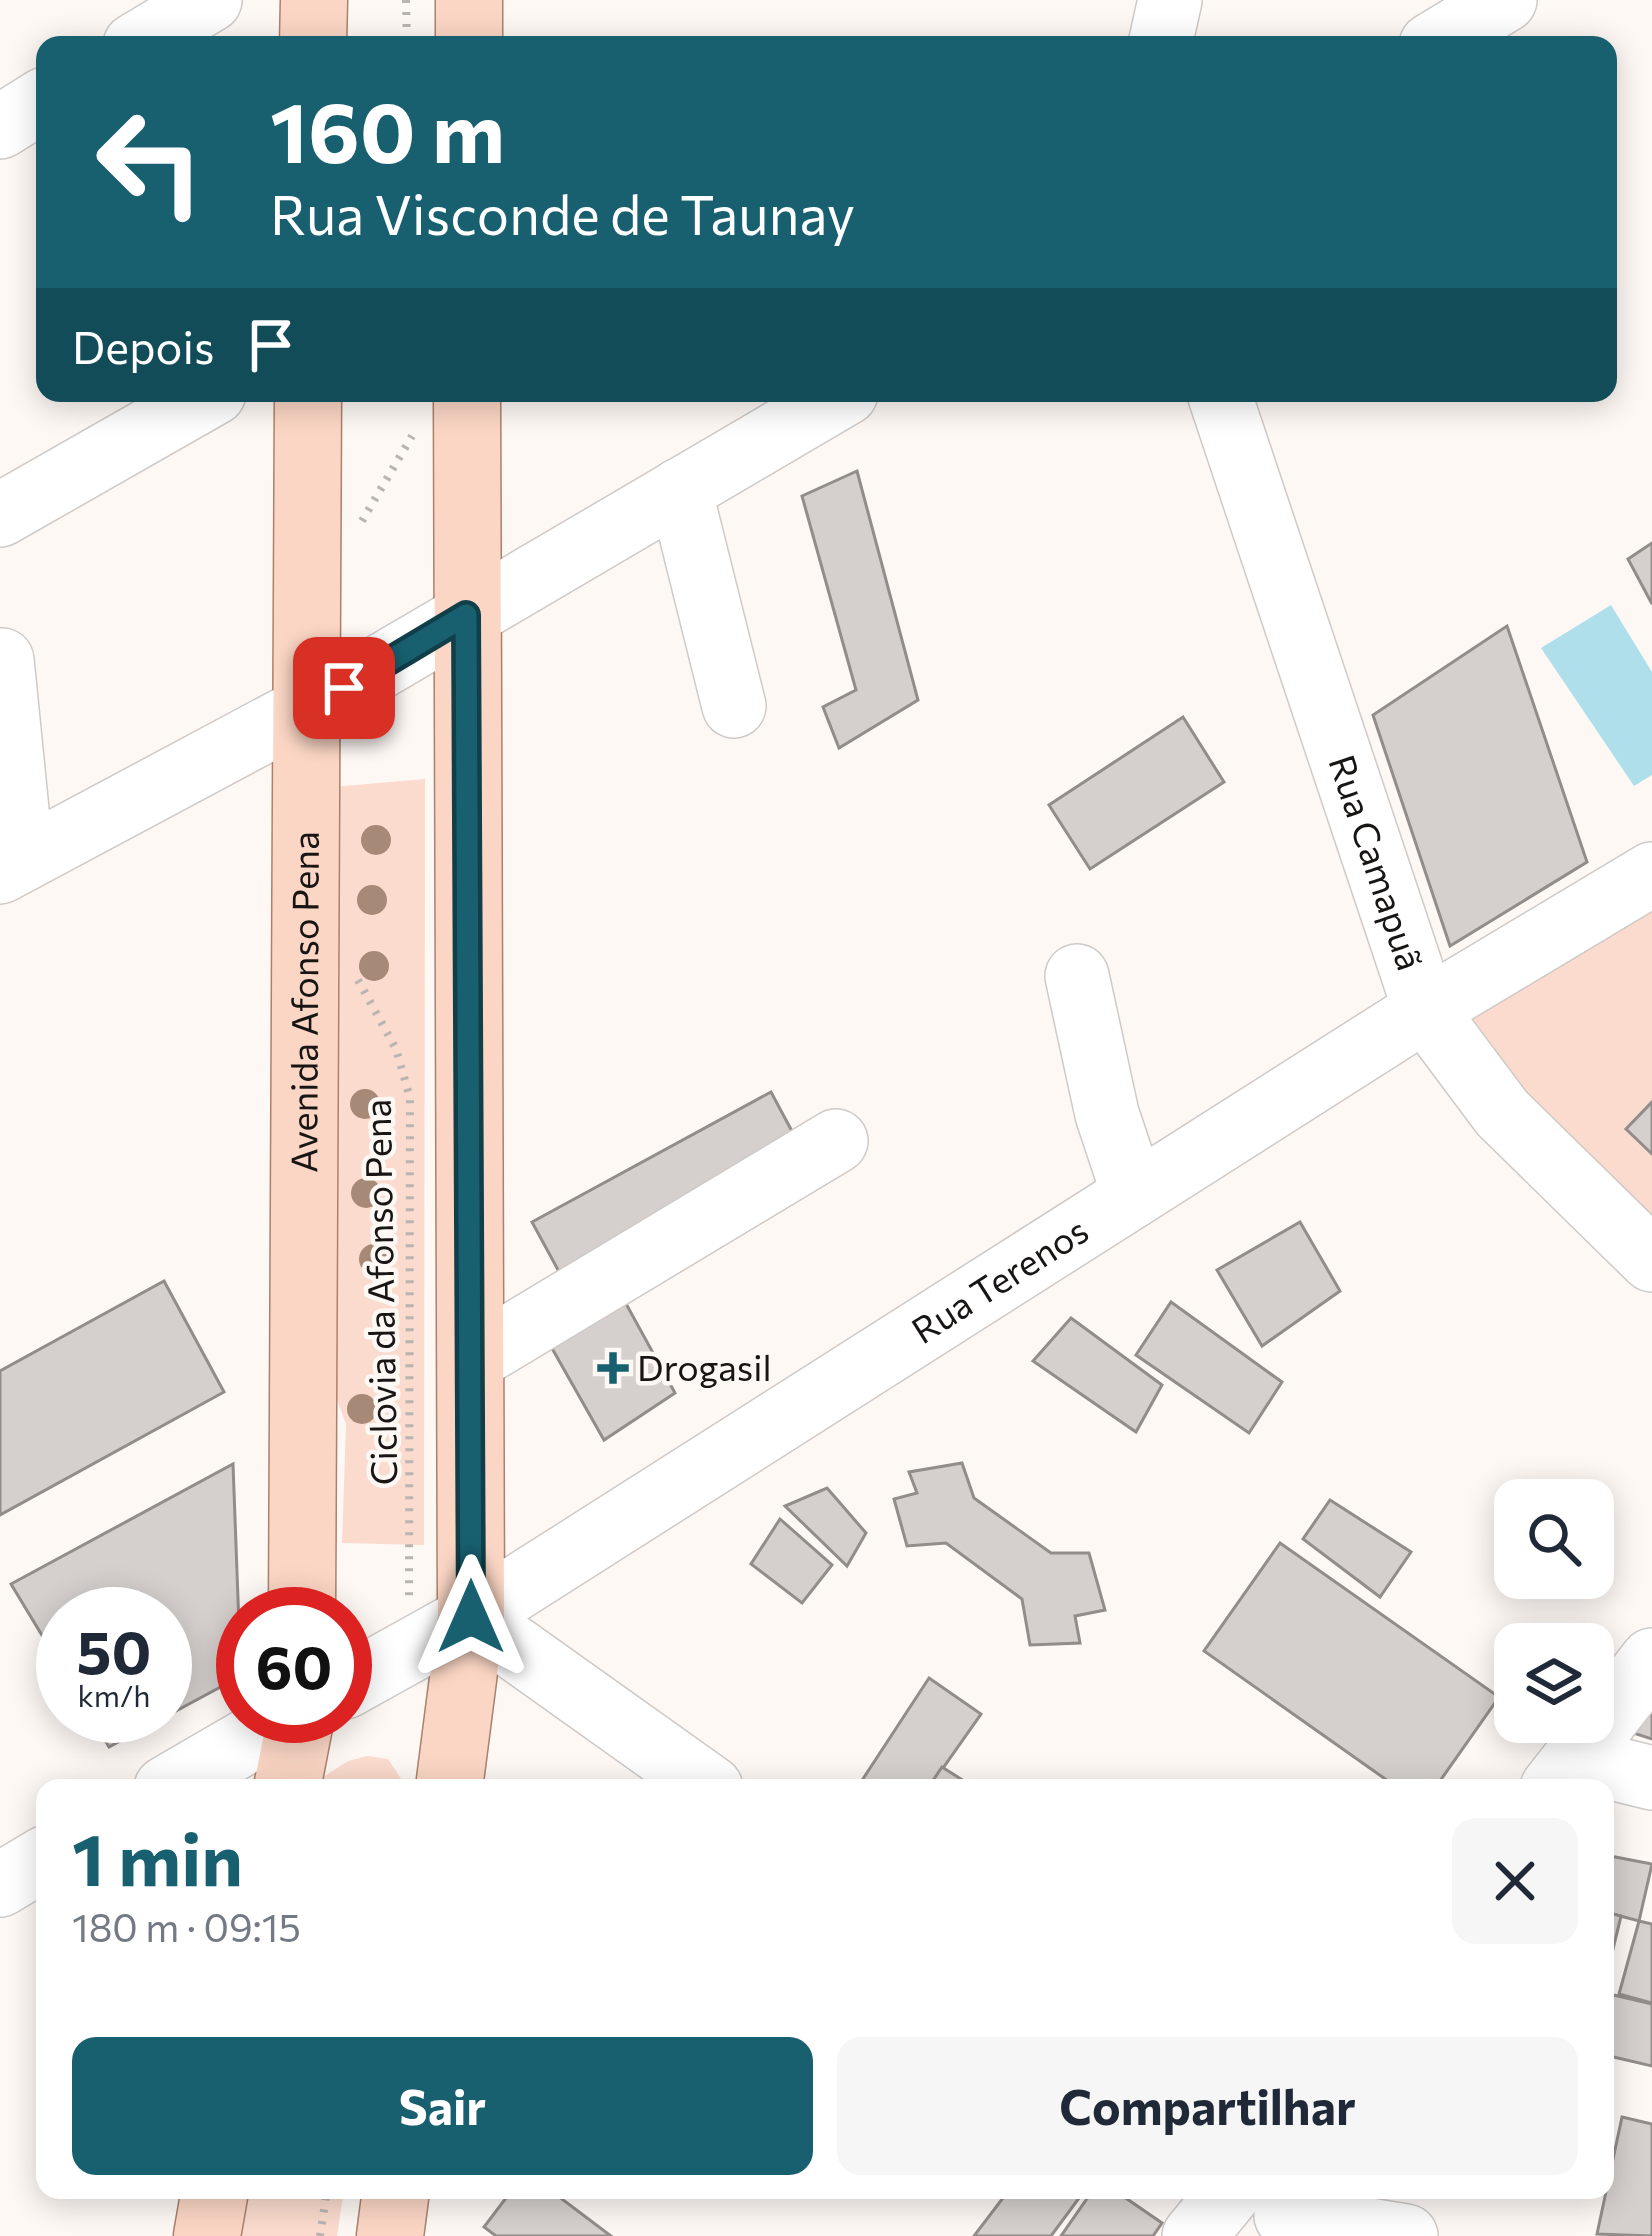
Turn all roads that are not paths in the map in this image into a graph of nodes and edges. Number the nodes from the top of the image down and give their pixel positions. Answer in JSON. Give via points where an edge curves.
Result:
{"nodes":[{"id":1,"x":210,"y":0,"type":"edge"},
{"id":2,"x":314,"y":0,"type":"edge"},
{"id":3,"x":469,"y":0,"type":"edge"},
{"id":4,"x":1170,"y":0,"type":"edge"},
{"id":5,"x":1505,"y":0,"type":"edge"},
{"id":6,"x":150,"y":36,"type":"edge"},
{"id":7,"x":313,"y":36,"type":"edge"},
{"id":8,"x":469,"y":36,"type":"edge"},
{"id":9,"x":1162,"y":36,"type":"edge"},
{"id":10,"x":1446,"y":36,"type":"edge"},
{"id":11,"x":36,"y":105,"type":"edge"},
{"id":12,"x":0,"y":127,"type":"edge"},
{"id":13,"x":198,"y":402,"type":"edge"},
{"id":14,"x":308,"y":402,"type":"edge"},
{"id":15,"x":831,"y":402,"type":"edge"},
{"id":16,"x":1222,"y":402,"type":"edge"},
{"id":17,"x":440,"y":405,"type":"edge"},
{"id":18,"x":680,"y":490,"type":"junction"},
{"id":19,"x":0,"y":514,"type":"edge"},
{"id":20,"x":466,"y":615,"type":"junction"},
{"id":21,"x":2,"y":660,"type":"edge"},
{"id":22,"x":734,"y":706,"type":"dead end"},
{"id":23,"x":304,"y":709,"type":"junction"},
{"id":24,"x":11,"y":866,"type":"edge"},
{"id":25,"x":1652,"y":874,"type":"edge"},
{"id":26,"x":1077,"y":976,"type":"dead end"},
{"id":27,"x":1425,"y":1010,"type":"junction"},
{"id":28,"x":836,"y":1141,"type":"dead end"},
{"id":29,"x":1134,"y":1195,"type":"junction"},
{"id":30,"x":1652,"y":1260,"type":"edge"},
{"id":31,"x":470,"y":1361,"type":"junction"},
{"id":32,"x":302,"y":1587,"type":"edge"},
{"id":33,"x":471,"y":1617,"type":"junction"},
{"id":34,"x":1652,"y":1660,"type":"edge"},
{"id":35,"x":372,"y":1673,"type":"edge"},
{"id":36,"x":244,"y":1743,"type":"edge"},
{"id":37,"x":296,"y":1743,"type":"edge"},
{"id":38,"x":1563,"y":1773,"type":"edge"},
{"id":39,"x":1652,"y":1778,"type":"edge"},
{"id":40,"x":182,"y":1779,"type":"edge"},
{"id":41,"x":289,"y":1779,"type":"edge"},
{"id":42,"x":450,"y":1779,"type":"edge"},
{"id":43,"x":698,"y":1779,"type":"edge"},
{"id":44,"x":36,"y":1863,"type":"edge"},
{"id":45,"x":0,"y":1885,"type":"edge"},
{"id":46,"x":213,"y":2199,"type":"edge"},
{"id":47,"x":395,"y":2199,"type":"edge"},
{"id":48,"x":1271,"y":2208,"type":"edge"},
{"id":49,"x":207,"y":2236,"type":"edge"},
{"id":50,"x":390,"y":2236,"type":"edge"},
{"id":51,"x":1194,"y":2236,"type":"edge"},
{"id":52,"x":1406,"y":2236,"type":"edge"}],
"edges":[{"from":1,"to":6,"type":"street"},
{"from":2,"to":7,"type":"main road"},
{"from":3,"to":8,"type":"main road"},
{"from":4,"to":9,"type":"street"},
{"from":5,"to":10,"type":"street"},
{"from":11,"to":12,"type":"street"},
{"from":13,"to":19,"type":"street"},
{"from":14,"to":23,"type":"main road","name":"Avenida Afonso Pena"},
{"from":15,"to":18,"type":"street"},
{"from":16,"to":27,"type":"street","name":"Rua Camapuã"},
{"from":17,"to":20,"type":"main road"},
{"from":18,"to":20,"type":"street"},
{"from":18,"to":22,"type":"street"},
{"from":20,"to":23,"type":"street"},
{"from":20,"to":31,"type":"main road"},
{"from":21,"to":24,"type":"street"},
{"from":23,"to":24,"type":"street"},
{"from":23,"to":32,"type":"main road","name":"Avenida Afonso Pena"},
{"from":25,"to":27,"type":"street","name":"Rua Terenos"},
{"from":26,"to":29,"type":"street"},
{"from":27,"to":29,"type":"street","name":"Rua Terenos"},
{"from":27,"to":30,"type":"street","name":"Rua Camapuã","via":[[1502,1113]]},
{"from":28,"to":31,"type":"street"},
{"from":29,"to":33,"type":"street","name":"Rua Terenos"},
{"from":31,"to":33,"type":"main road"},
{"from":33,"to":35,"type":"street","name":"Rua Terenos"},
{"from":33,"to":42,"type":"main road"},
{"from":33,"to":43,"type":"street"},
{"from":34,"to":38,"type":"street"},
{"from":36,"to":40,"type":"street"},
{"from":37,"to":41,"type":"main road"},
{"from":38,"to":39,"type":"street"},
{"from":44,"to":45,"type":"street"},
{"from":46,"to":49,"type":"main road"},
{"from":47,"to":50,"type":"main road"},
{"from":48,"to":51,"type":"street"},
{"from":48,"to":52,"type":"street"}]}
